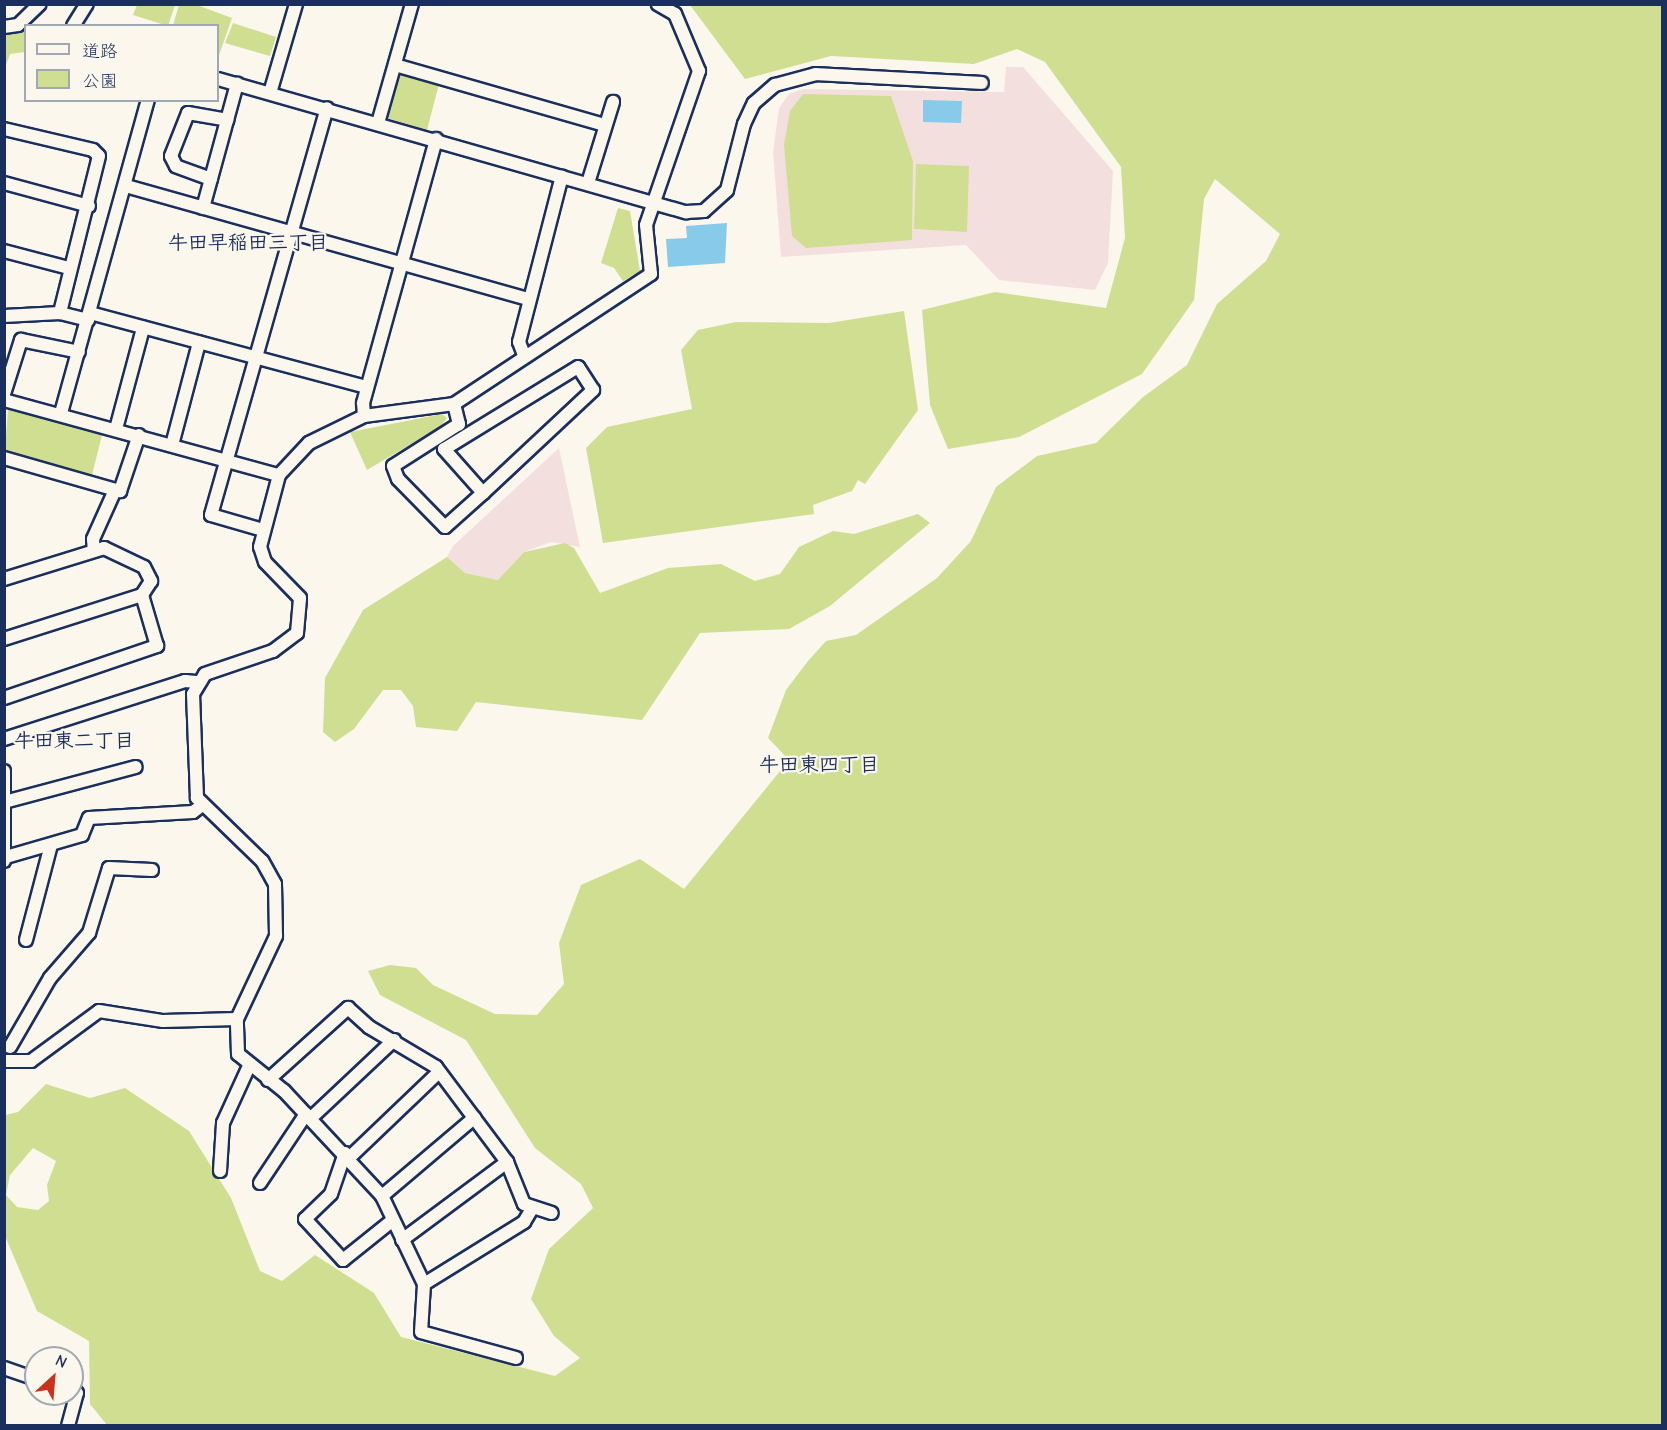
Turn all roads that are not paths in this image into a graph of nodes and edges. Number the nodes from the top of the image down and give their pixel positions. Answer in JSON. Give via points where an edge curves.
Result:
{"nodes":[{"id":1,"x":40,"y":4,"type":"edge"},
{"id":2,"x":87,"y":4,"type":"edge"},
{"id":3,"x":296,"y":4,"type":"edge"},
{"id":4,"x":412,"y":4,"type":"edge"},
{"id":5,"x":658,"y":4,"type":"edge"},
{"id":6,"x":74,"y":24,"type":"edge"},
{"id":7,"x":4,"y":27,"type":"edge"},
{"id":8,"x":395,"y":65,"type":"junction"},
{"id":9,"x":219,"y":79,"type":"edge"},
{"id":10,"x":982,"y":83,"type":"dead end"},
{"id":11,"x":237,"y":84,"type":"junction"},
{"id":12,"x":270,"y":93,"type":"junction"},
{"id":13,"x":147,"y":102,"type":"edge"},
{"id":14,"x":613,"y":102,"type":"dead end"},
{"id":15,"x":327,"y":108,"type":"junction"},
{"id":16,"x":227,"y":120,"type":"junction"},
{"id":17,"x":378,"y":123,"type":"junction"},
{"id":18,"x":604,"y":125,"type":"junction"},
{"id":19,"x":4,"y":129,"type":"edge"},
{"id":20,"x":436,"y":139,"type":"junction"},
{"id":21,"x":562,"y":176,"type":"junction"},
{"id":22,"x":211,"y":178,"type":"junction"},
{"id":23,"x":4,"y":183,"type":"edge"},
{"id":24,"x":588,"y":183,"type":"junction"},
{"id":25,"x":126,"y":186,"type":"junction"},
{"id":26,"x":89,"y":206,"type":"junction"},
{"id":27,"x":654,"y":206,"type":"junction"},
{"id":28,"x":203,"y":208,"type":"junction"},
{"id":29,"x":290,"y":233,"type":"junction"},
{"id":30,"x":4,"y":251,"type":"edge"},
{"id":31,"x":401,"y":263,"type":"junction"},
{"id":32,"x":69,"y":268,"type":"junction"},
{"id":33,"x":528,"y":299,"type":"junction"},
{"id":34,"x":60,"y":313,"type":"junction"},
{"id":35,"x":4,"y":316,"type":"edge"},
{"id":36,"x":89,"y":317,"type":"junction"},
{"id":37,"x":143,"y":328,"type":"junction"},
{"id":38,"x":199,"y":344,"type":"junction"},
{"id":39,"x":79,"y":351,"type":"junction"},
{"id":40,"x":524,"y":355,"type":"junction"},
{"id":41,"x":256,"y":360,"type":"junction"},
{"id":42,"x":367,"y":387,"type":"junction"},
{"id":43,"x":4,"y":394,"type":"edge"},
{"id":44,"x":4,"y":400,"type":"edge"},
{"id":45,"x":454,"y":404,"type":"junction"},
{"id":46,"x":61,"y":413,"type":"junction"},
{"id":47,"x":364,"y":417,"type":"junction"},
{"id":48,"x":116,"y":429,"type":"junction"},
{"id":49,"x":139,"y":435,"type":"junction"},
{"id":50,"x":172,"y":445,"type":"junction"},
{"id":51,"x":4,"y":458,"type":"edge"},
{"id":52,"x":227,"y":461,"type":"junction"},
{"id":53,"x":279,"y":475,"type":"junction"},
{"id":54,"x":115,"y":490,"type":"junction"},
{"id":55,"x":483,"y":493,"type":"junction"},
{"id":56,"x":262,"y":530,"type":"junction"},
{"id":57,"x":94,"y":551,"type":"junction"},
{"id":58,"x":4,"y":579,"type":"edge"},
{"id":59,"x":142,"y":595,"type":"junction"},
{"id":60,"x":4,"y":639,"type":"edge"},
{"id":61,"x":196,"y":682,"type":"junction"},
{"id":62,"x":4,"y":698,"type":"edge"},
{"id":63,"x":4,"y":739,"type":"edge"},
{"id":64,"x":136,"y":767,"type":"dead end"},
{"id":65,"x":4,"y":771,"type":"edge"},
{"id":66,"x":8,"y":801,"type":"junction"},
{"id":67,"x":201,"y":807,"type":"junction"},
{"id":68,"x":51,"y":845,"type":"junction"},
{"id":69,"x":5,"y":859,"type":"edge"},
{"id":70,"x":152,"y":870,"type":"dead end"},
{"id":71,"x":26,"y":940,"type":"dead end"},
{"id":72,"x":237,"y":1019,"type":"junction"},
{"id":73,"x":394,"y":1040,"type":"junction"},
{"id":74,"x":6,"y":1051,"type":"edge"},
{"id":75,"x":249,"y":1066,"type":"junction"},
{"id":76,"x":439,"y":1072,"type":"junction"},
{"id":77,"x":268,"y":1080,"type":"junction"},
{"id":78,"x":308,"y":1116,"type":"junction"},
{"id":79,"x":474,"y":1118,"type":"junction"},
{"id":80,"x":347,"y":1155,"type":"junction"},
{"id":81,"x":507,"y":1162,"type":"junction"},
{"id":82,"x":220,"y":1171,"type":"dead end"},
{"id":83,"x":260,"y":1183,"type":"dead end"},
{"id":84,"x":382,"y":1196,"type":"junction"},
{"id":85,"x":533,"y":1207,"type":"junction"},
{"id":86,"x":552,"y":1213,"type":"dead end"},
{"id":87,"x":393,"y":1220,"type":"junction"},
{"id":88,"x":402,"y":1240,"type":"junction"},
{"id":89,"x":424,"y":1284,"type":"junction"},
{"id":90,"x":516,"y":1358,"type":"dead end"},
{"id":91,"x":4,"y":1368,"type":"edge"},
{"id":92,"x":24,"y":1375,"type":"edge"},
{"id":93,"x":73,"y":1406,"type":"edge"},
{"id":94,"x":68,"y":1425,"type":"edge"}],
"edges":[{"from":1,"to":7,"type":"street","via":[[18,25]]},
{"from":2,"to":6,"type":"street"},
{"from":3,"to":12,"type":"street"},
{"from":4,"to":8,"type":"street"},
{"from":5,"to":27,"type":"street","via":[[675,14],[699,71]]},
{"from":8,"to":17,"type":"street"},
{"from":8,"to":18,"type":"street"},
{"from":9,"to":11,"type":"street"},
{"from":10,"to":27,"type":"street","via":[[798,75],[754,103],[728,190],[718,203],[704,212]]},
{"from":11,"to":12,"type":"street"},
{"from":11,"to":16,"type":"street"},
{"from":12,"to":15,"type":"street"},
{"from":13,"to":25,"type":"street"},
{"from":14,"to":18,"type":"street"},
{"from":15,"to":17,"type":"street"},
{"from":15,"to":29,"type":"street"},
{"from":16,"to":22,"type":"street"},
{"from":16,"to":22,"type":"street","via":[[188,113],[171,156],[177,166]]},
{"from":17,"to":20,"type":"street"},
{"from":18,"to":24,"type":"street"},
{"from":19,"to":26,"type":"street","via":[[93,150],[99,156]]},
{"from":20,"to":21,"type":"street"},
{"from":20,"to":31,"type":"street"},
{"from":21,"to":24,"type":"street"},
{"from":21,"to":33,"type":"street"},
{"from":22,"to":28,"type":"street"},
{"from":23,"to":26,"type":"street"},
{"from":24,"to":27,"type":"street"},
{"from":25,"to":28,"type":"street"},
{"from":25,"to":36,"type":"street"},
{"from":26,"to":32,"type":"street"},
{"from":27,"to":40,"type":"street","via":[[646,225],[651,274]]},
{"from":28,"to":29,"type":"street"},
{"from":29,"to":31,"type":"street"},
{"from":29,"to":41,"type":"street"},
{"from":30,"to":32,"type":"street"},
{"from":31,"to":33,"type":"street"},
{"from":31,"to":42,"type":"street"},
{"from":32,"to":34,"type":"street"},
{"from":33,"to":40,"type":"street","via":[[519,342]]},
{"from":34,"to":35,"type":"street"},
{"from":34,"to":36,"type":"street"},
{"from":36,"to":37,"type":"street"},
{"from":36,"to":39,"type":"street"},
{"from":37,"to":38,"type":"street"},
{"from":37,"to":48,"type":"street"},
{"from":38,"to":41,"type":"street"},
{"from":38,"to":50,"type":"street"},
{"from":39,"to":43,"type":"street","via":[[21,340]]},
{"from":39,"to":46,"type":"street"},
{"from":40,"to":45,"type":"street"},
{"from":41,"to":42,"type":"street"},
{"from":41,"to":52,"type":"street"},
{"from":42,"to":47,"type":"street"},
{"from":44,"to":46,"type":"street"},
{"from":45,"to":47,"type":"street"},
{"from":45,"to":55,"type":"street","via":[[459,424],[393,466],[398,479],[444,527]]},
{"from":46,"to":48,"type":"street"},
{"from":47,"to":53,"type":"street","via":[[309,443]]},
{"from":48,"to":49,"type":"street"},
{"from":49,"to":50,"type":"street"},
{"from":49,"to":54,"type":"street","via":[[126,482]]},
{"from":50,"to":52,"type":"street"},
{"from":51,"to":54,"type":"street"},
{"from":52,"to":53,"type":"street"},
{"from":52,"to":56,"type":"street","via":[[211,515]]},
{"from":53,"to":56,"type":"street"},
{"from":54,"to":57,"type":"street","via":[[93,539]]},
{"from":55,"to":55,"type":"street","via":[[593,390],[578,366],[444,449]]},
{"from":56,"to":61,"type":"street","via":[[265,562],[300,598],[297,633],[281,648],[205,674]]},
{"from":57,"to":58,"type":"street"},
{"from":57,"to":59,"type":"street","via":[[104,548],[144,567],[151,581]]},
{"from":59,"to":60,"type":"street"},
{"from":59,"to":62,"type":"street","via":[[157,646]]},
{"from":61,"to":63,"type":"street","via":[[185,681]]},
{"from":61,"to":67,"type":"street","via":[[195,785]]},
{"from":64,"to":66,"type":"street"},
{"from":65,"to":66,"type":"street"},
{"from":66,"to":69,"type":"street"},
{"from":67,"to":68,"type":"street","via":[[193,812],[90,818],[82,835]]},
{"from":67,"to":72,"type":"street","via":[[262,861],[275,884],[276,936]]},
{"from":68,"to":69,"type":"street"},
{"from":68,"to":71,"type":"street"},
{"from":70,"to":74,"type":"street","via":[[109,868],[89,933],[50,978]]},
{"from":72,"to":74,"type":"street","via":[[163,1022],[99,1011],[31,1061]]},
{"from":72,"to":75,"type":"street","via":[[238,1054]]},
{"from":73,"to":76,"type":"street"},
{"from":73,"to":77,"type":"street","via":[[348,1008]]},
{"from":73,"to":78,"type":"street"},
{"from":75,"to":77,"type":"street"},
{"from":75,"to":82,"type":"street","via":[[224,1123]]},
{"from":76,"to":79,"type":"street"},
{"from":76,"to":80,"type":"street"},
{"from":77,"to":78,"type":"street"},
{"from":78,"to":80,"type":"street"},
{"from":78,"to":83,"type":"street"},
{"from":79,"to":81,"type":"street"},
{"from":79,"to":84,"type":"street"},
{"from":80,"to":84,"type":"street"},
{"from":80,"to":87,"type":"street","via":[[332,1194],[304,1219],[343,1260]]},
{"from":81,"to":85,"type":"street","via":[[524,1204]]},
{"from":81,"to":88,"type":"street"},
{"from":84,"to":87,"type":"street"},
{"from":85,"to":86,"type":"street"},
{"from":85,"to":89,"type":"street","via":[[524,1222]]},
{"from":87,"to":88,"type":"street"},
{"from":88,"to":89,"type":"street"},
{"from":89,"to":90,"type":"street","via":[[422,1332]]},
{"from":91,"to":92,"type":"street"},
{"from":93,"to":94,"type":"street"}]}
